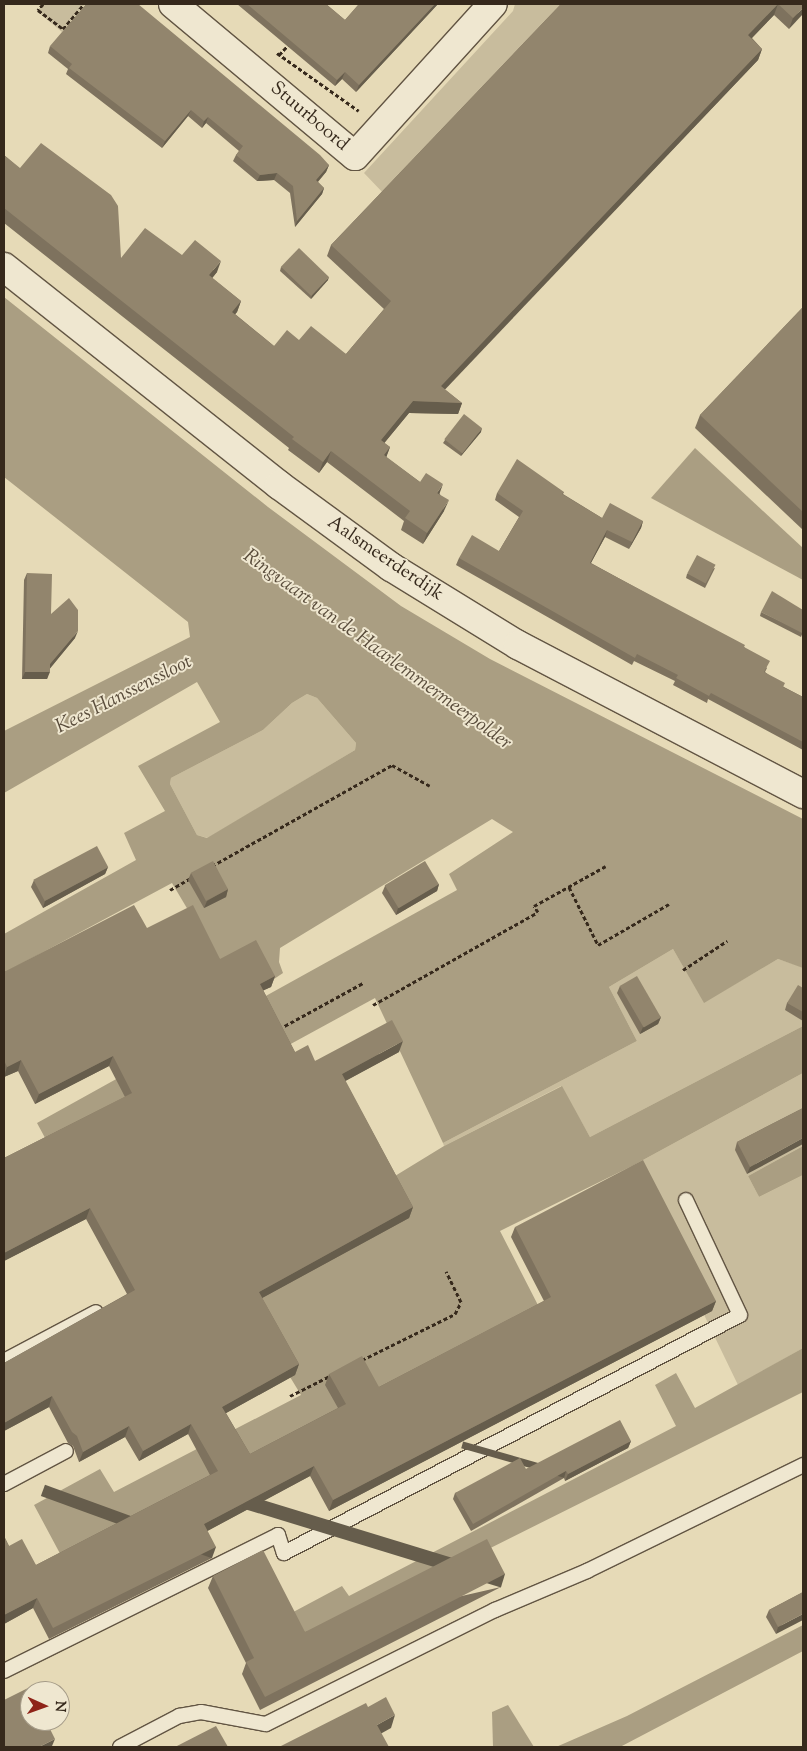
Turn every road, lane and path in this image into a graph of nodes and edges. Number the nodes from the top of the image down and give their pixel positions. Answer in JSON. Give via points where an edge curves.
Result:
{"nodes":[{"id":1,"x":43,"y":4,"type":"edge"},
{"id":2,"x":84,"y":4,"type":"edge"},
{"id":3,"x":173,"y":4,"type":"edge"},
{"id":4,"x":493,"y":4,"type":"edge"},
{"id":5,"x":293,"y":40,"type":"edge"},
{"id":6,"x":269,"y":47,"type":"dead end"},
{"id":7,"x":280,"y":55,"type":"junction"},
{"id":8,"x":260,"y":76,"type":"junction"},
{"id":9,"x":367,"y":105,"type":"dead end"},
{"id":10,"x":4,"y":267,"type":"edge"},
{"id":11,"x":430,"y":786,"type":"dead end"},
{"id":12,"x":803,"y":794,"type":"edge"},
{"id":13,"x":606,"y":866,"type":"dead end"},
{"id":14,"x":204,"y":871,"type":"edge"},
{"id":15,"x":195,"y":875,"type":"edge"},
{"id":16,"x":569,"y":886,"type":"junction"},
{"id":17,"x":170,"y":890,"type":"dead end"},
{"id":18,"x":669,"y":904,"type":"dead end"},
{"id":19,"x":727,"y":941,"type":"dead end"},
{"id":20,"x":683,"y":970,"type":"dead end"},
{"id":21,"x":363,"y":983,"type":"dead end"},
{"id":22,"x":372,"y":1005,"type":"dead end"},
{"id":23,"x":279,"y":1029,"type":"edge"},
{"id":24,"x":686,"y":1200,"type":"dead end"},
{"id":25,"x":446,"y":1271,"type":"dead end"},
{"id":26,"x":106,"y":1306,"type":"edge"},
{"id":27,"x":4,"y":1361,"type":"edge"},
{"id":28,"x":353,"y":1364,"type":"edge"},
{"id":29,"x":336,"y":1373,"type":"edge"},
{"id":30,"x":290,"y":1396,"type":"dead end"},
{"id":31,"x":66,"y":1451,"type":"dead end"},
{"id":32,"x":803,"y":1465,"type":"edge"},
{"id":33,"x":4,"y":1484,"type":"edge"},
{"id":34,"x":4,"y":1671,"type":"edge"},
{"id":35,"x":120,"y":1747,"type":"edge"}],
"edges":[{"from":1,"to":2,"type":"path","via":[[38,10],[63,28]]},
{"from":3,"to":8,"type":"street","name":"Stuurboord"},
{"from":4,"to":8,"type":"street","name":"Stuurboord","via":[[355,156]]},
{"from":5,"to":7,"type":"path"},
{"from":6,"to":7,"type":"path"},
{"from":7,"to":8,"type":"path"},
{"from":7,"to":9,"type":"path","via":[[360,112]]},
{"from":10,"to":12,"type":"street","name":"Aalsmeerderdijk","via":[[279,485],[391,567],[518,645]]},
{"from":11,"to":14,"type":"path","via":[[392,765]]},
{"from":13,"to":16,"type":"path"},
{"from":15,"to":17,"type":"path"},
{"from":16,"to":18,"type":"path","via":[[598,944]]},
{"from":16,"to":22,"type":"path","via":[[534,906],[538,912]]},
{"from":19,"to":20,"type":"path"},
{"from":21,"to":23,"type":"path"},
{"from":24,"to":34,"type":"lane","via":[[740,1314],[284,1553],[278,1535]]},
{"from":25,"to":28,"type":"path","via":[[461,1302],[455,1314]]},
{"from":26,"to":27,"type":"lane"},
{"from":29,"to":30,"type":"path"},
{"from":31,"to":33,"type":"lane"},
{"from":32,"to":35,"type":"lane","via":[[587,1571],[495,1610],[266,1724],[202,1712],[180,1716]]}]}
